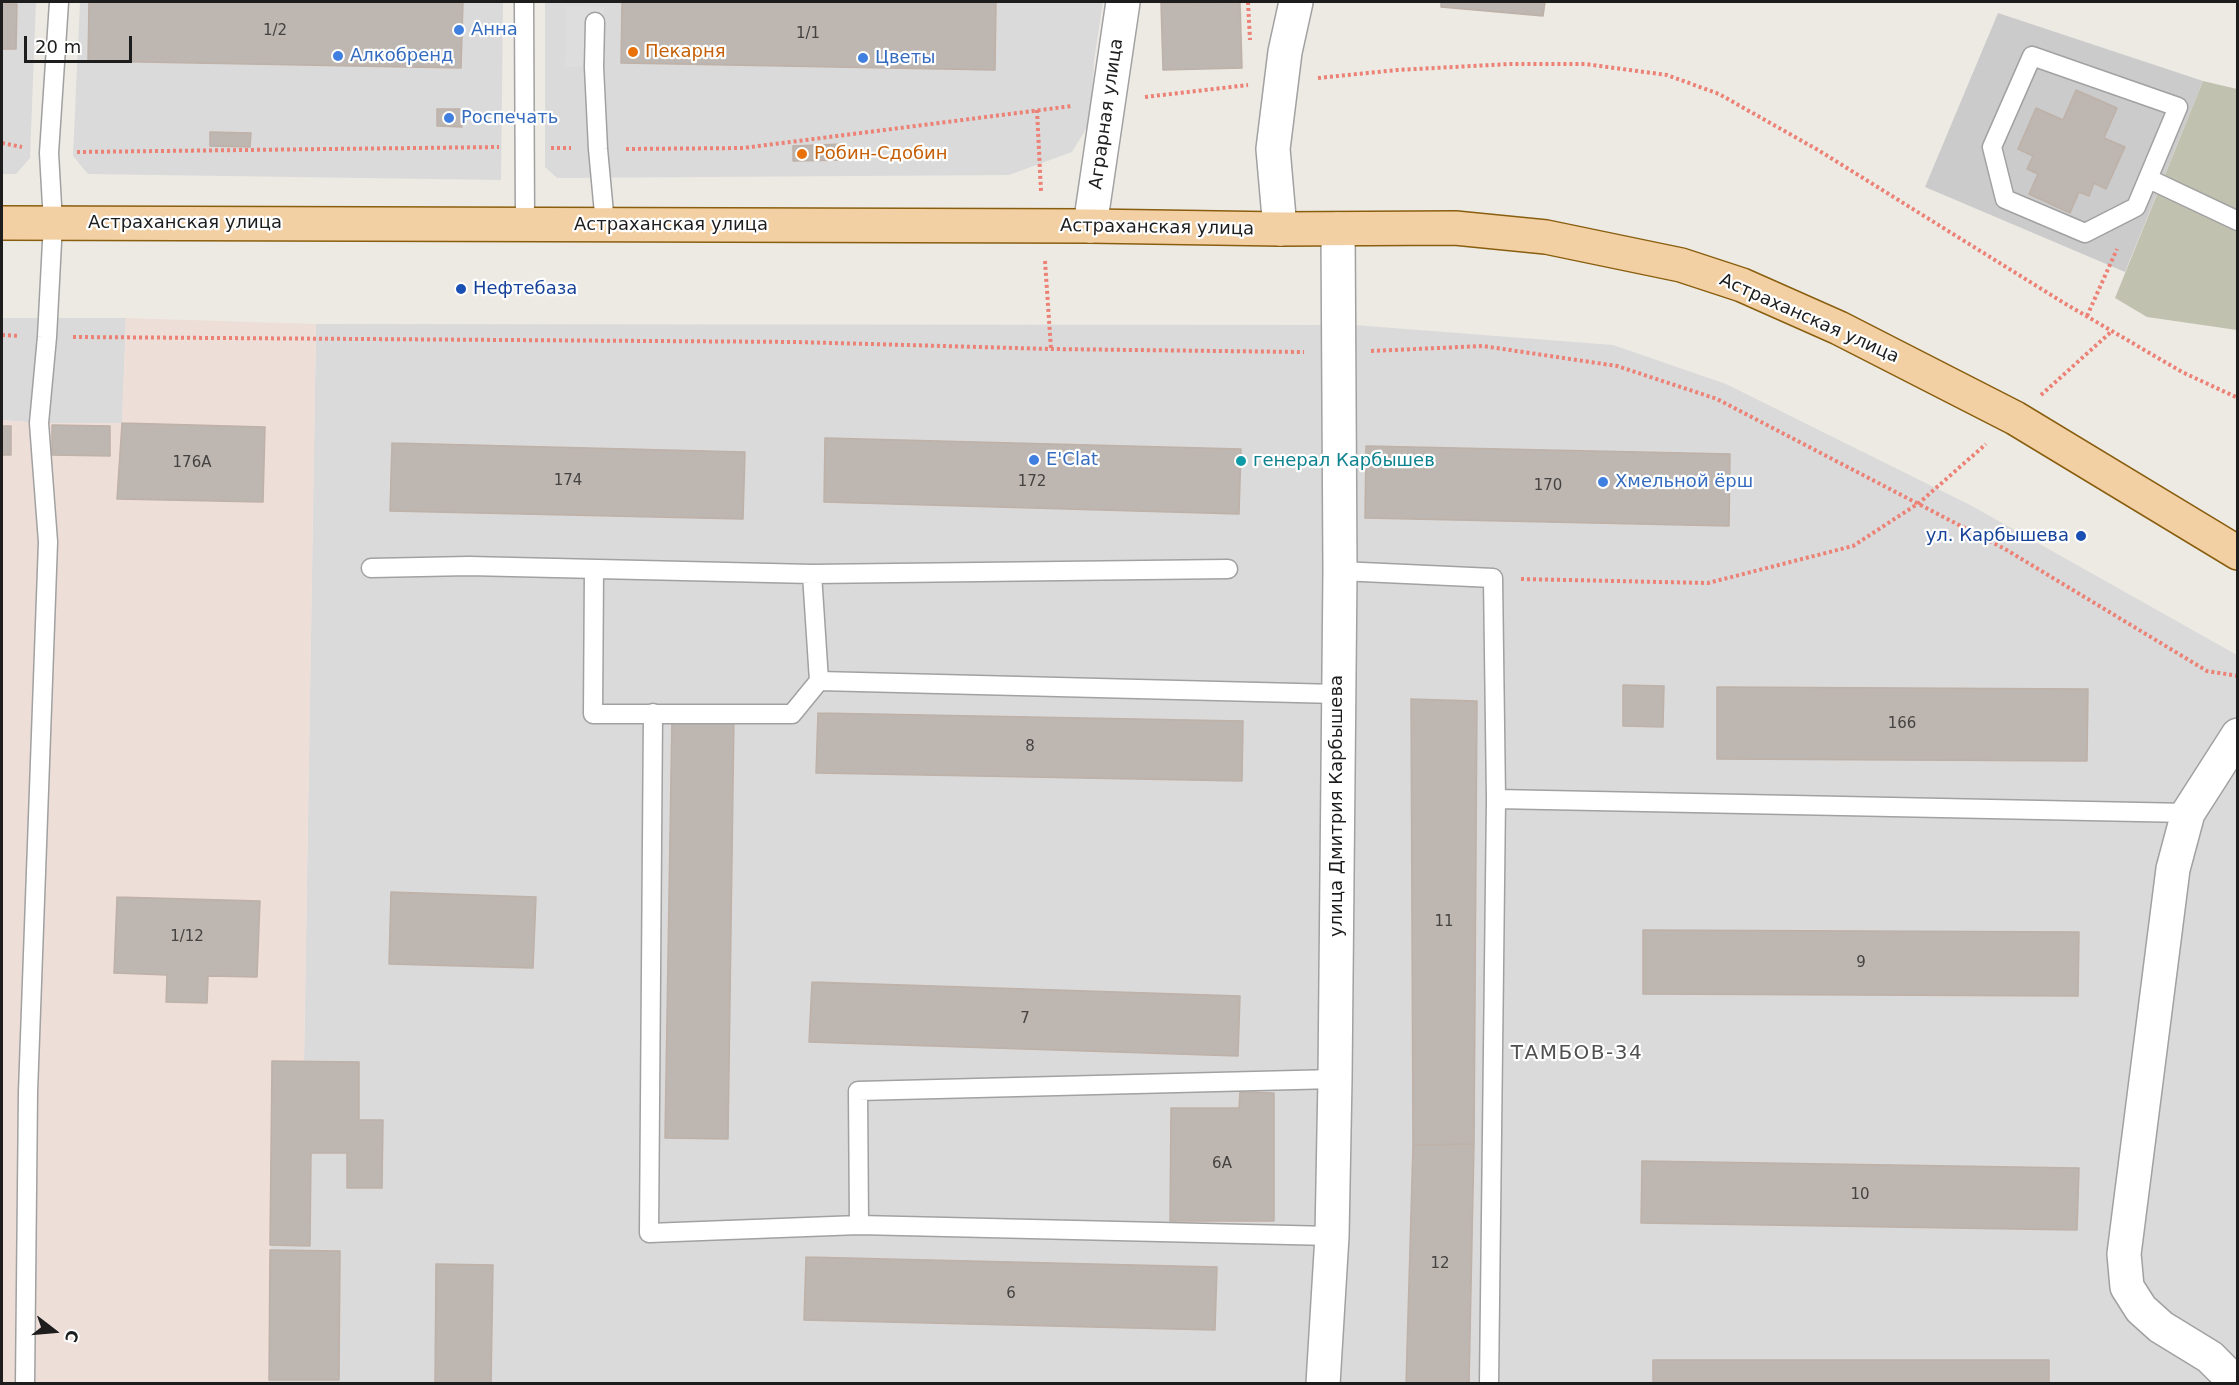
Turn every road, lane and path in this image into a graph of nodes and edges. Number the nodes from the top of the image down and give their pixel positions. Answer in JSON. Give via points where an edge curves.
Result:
{"nodes":[{"id":1,"x":58,"y":2,"type":"edge"},
{"id":2,"x":525,"y":2,"type":"edge"},
{"id":3,"x":1124,"y":2,"type":"edge"},
{"id":4,"x":1296,"y":2,"type":"edge"},
{"id":5,"x":595,"y":22,"type":"dead end"},
{"id":6,"x":1281,"y":81,"type":"junction"},
{"id":7,"x":1110,"y":101,"type":"junction"},
{"id":8,"x":2,"y":143,"type":"edge"},
{"id":9,"x":526,"y":147,"type":"junction"},
{"id":10,"x":598,"y":149,"type":"junction"},
{"id":11,"x":49,"y":153,"type":"junction"},
{"id":12,"x":2149,"y":179,"type":"junction"},
{"id":13,"x":2136,"y":207,"type":"junction"},
{"id":14,"x":2238,"y":221,"type":"edge"},
{"id":15,"x":2,"y":223,"type":"edge"},
{"id":16,"x":53,"y":223,"type":"junction"},
{"id":17,"x":525,"y":224,"type":"junction"},
{"id":18,"x":605,"y":224,"type":"junction"},
{"id":19,"x":1090,"y":226,"type":"junction"},
{"id":20,"x":1338,"y":229,"type":"junction"},
{"id":21,"x":1281,"y":230,"type":"junction"},
{"id":22,"x":2087,"y":316,"type":"junction"},
{"id":23,"x":2,"y":335,"type":"edge"},
{"id":24,"x":47,"y":337,"type":"junction"},
{"id":25,"x":1340,"y":353,"type":"junction"},
{"id":26,"x":2238,"y":398,"type":"edge"},
{"id":27,"x":1919,"y":503,"type":"junction"},
{"id":28,"x":2238,"y":553,"type":"edge"},
{"id":29,"x":371,"y":568,"type":"dead end"},
{"id":30,"x":594,"y":569,"type":"junction"},
{"id":31,"x":1228,"y":569,"type":"dead end"},
{"id":32,"x":1340,"y":571,"type":"junction"},
{"id":33,"x":812,"y":574,"type":"junction"},
{"id":34,"x":1493,"y":578,"type":"junction"},
{"id":35,"x":2238,"y":676,"type":"edge"},
{"id":36,"x":819,"y":681,"type":"junction"},
{"id":37,"x":1338,"y":694,"type":"junction"},
{"id":38,"x":653,"y":712,"type":"junction"},
{"id":39,"x":2238,"y":735,"type":"edge"},
{"id":40,"x":1496,"y":799,"type":"junction"},
{"id":41,"x":2188,"y":813,"type":"junction"},
{"id":42,"x":1335,"y":1079,"type":"junction"},
{"id":43,"x":859,"y":1225,"type":"junction"},
{"id":44,"x":1332,"y":1236,"type":"junction"},
{"id":45,"x":25,"y":1383,"type":"edge"},
{"id":46,"x":1323,"y":1383,"type":"edge"},
{"id":47,"x":1489,"y":1383,"type":"edge"},
{"id":48,"x":2232,"y":1383,"type":"edge"}],
"edges":[{"from":1,"to":11,"type":"lane"},
{"from":2,"to":9,"type":"lane"},
{"from":3,"to":7,"type":"street","name":"Аграрная улица"},
{"from":4,"to":6,"type":"street"},
{"from":5,"to":10,"type":"lane"},
{"from":6,"to":7,"type":"path"},
{"from":6,"to":21,"type":"street","via":[[1273,149]]},
{"from":6,"to":22,"type":"path","via":[[1510,64],[1586,64],[1667,75],[1719,94],[1818,150]]},
{"from":7,"to":10,"type":"path","via":[[743,148]]},
{"from":7,"to":19,"type":"street","name":"Аграрная улица"},
{"from":8,"to":11,"type":"path"},
{"from":9,"to":10,"type":"path"},
{"from":9,"to":11,"type":"path"},
{"from":9,"to":17,"type":"lane"},
{"from":10,"to":18,"type":"lane"},
{"from":11,"to":16,"type":"lane"},
{"from":12,"to":13,"type":"lane"},
{"from":12,"to":13,"type":"lane","via":[[2178,107],[2032,56],[1992,147],[2005,199],[2085,233]]},
{"from":12,"to":14,"type":"lane"},
{"from":13,"to":22,"type":"path"},
{"from":15,"to":16,"type":"main road","name":"Астраханская улица"},
{"from":16,"to":17,"type":"main road","name":"Астраханская улица"},
{"from":16,"to":24,"type":"lane"},
{"from":17,"to":18,"type":"main road","name":"Астраханская улица"},
{"from":18,"to":19,"type":"main road","name":"Астраханская улица"},
{"from":19,"to":21,"type":"main road","name":"Астраханская улица"},
{"from":20,"to":21,"type":"main road","name":"Астраханская улица"},
{"from":20,"to":25,"type":"street","name":"улица Дмитрия Карбышева"},
{"from":20,"to":28,"type":"main road","name":"Астраханская улица","via":[[1455,228],[1546,237],[1681,265],[1742,285],[1839,328],[2015,418]]},
{"from":22,"to":26,"type":"path","via":[[2182,372]]},
{"from":23,"to":24,"type":"path"},
{"from":24,"to":25,"type":"path","via":[[785,342]]},
{"from":24,"to":45,"type":"lane","via":[[39,423],[48,542],[28,1092]]},
{"from":25,"to":27,"type":"path","via":[[1483,346],[1617,366],[1717,399]]},
{"from":25,"to":32,"type":"street","name":"улица Дмитрия Карбышева"},
{"from":27,"to":34,"type":"path","via":[[1853,546],[1708,583]]},
{"from":27,"to":35,"type":"path","via":[[2005,549],[2207,671]]},
{"from":29,"to":30,"type":"lane"},
{"from":30,"to":33,"type":"lane"},
{"from":30,"to":38,"type":"lane","via":[[593,714]]},
{"from":31,"to":33,"type":"lane"},
{"from":32,"to":34,"type":"lane"},
{"from":32,"to":37,"type":"street","name":"улица Дмитрия Карбышева"},
{"from":33,"to":36,"type":"lane"},
{"from":34,"to":40,"type":"lane"},
{"from":36,"to":37,"type":"lane"},
{"from":36,"to":38,"type":"lane","via":[[792,714]]},
{"from":37,"to":42,"type":"street","name":"улица Дмитрия Карбышева"},
{"from":38,"to":43,"type":"lane","via":[[649,1233]]},
{"from":39,"to":41,"type":"street"},
{"from":40,"to":41,"type":"lane"},
{"from":40,"to":47,"type":"lane"},
{"from":41,"to":48,"type":"street","via":[[2173,869],[2124,1254],[2127,1287],[2141,1309],[2161,1327],[2210,1357]]},
{"from":42,"to":43,"type":"lane","via":[[858,1091]]},
{"from":42,"to":44,"type":"street","name":"улица Дмитрия Карбышева"},
{"from":43,"to":44,"type":"lane"},
{"from":44,"to":46,"type":"street","name":"улица Дмитрия Карбышева"}]}
